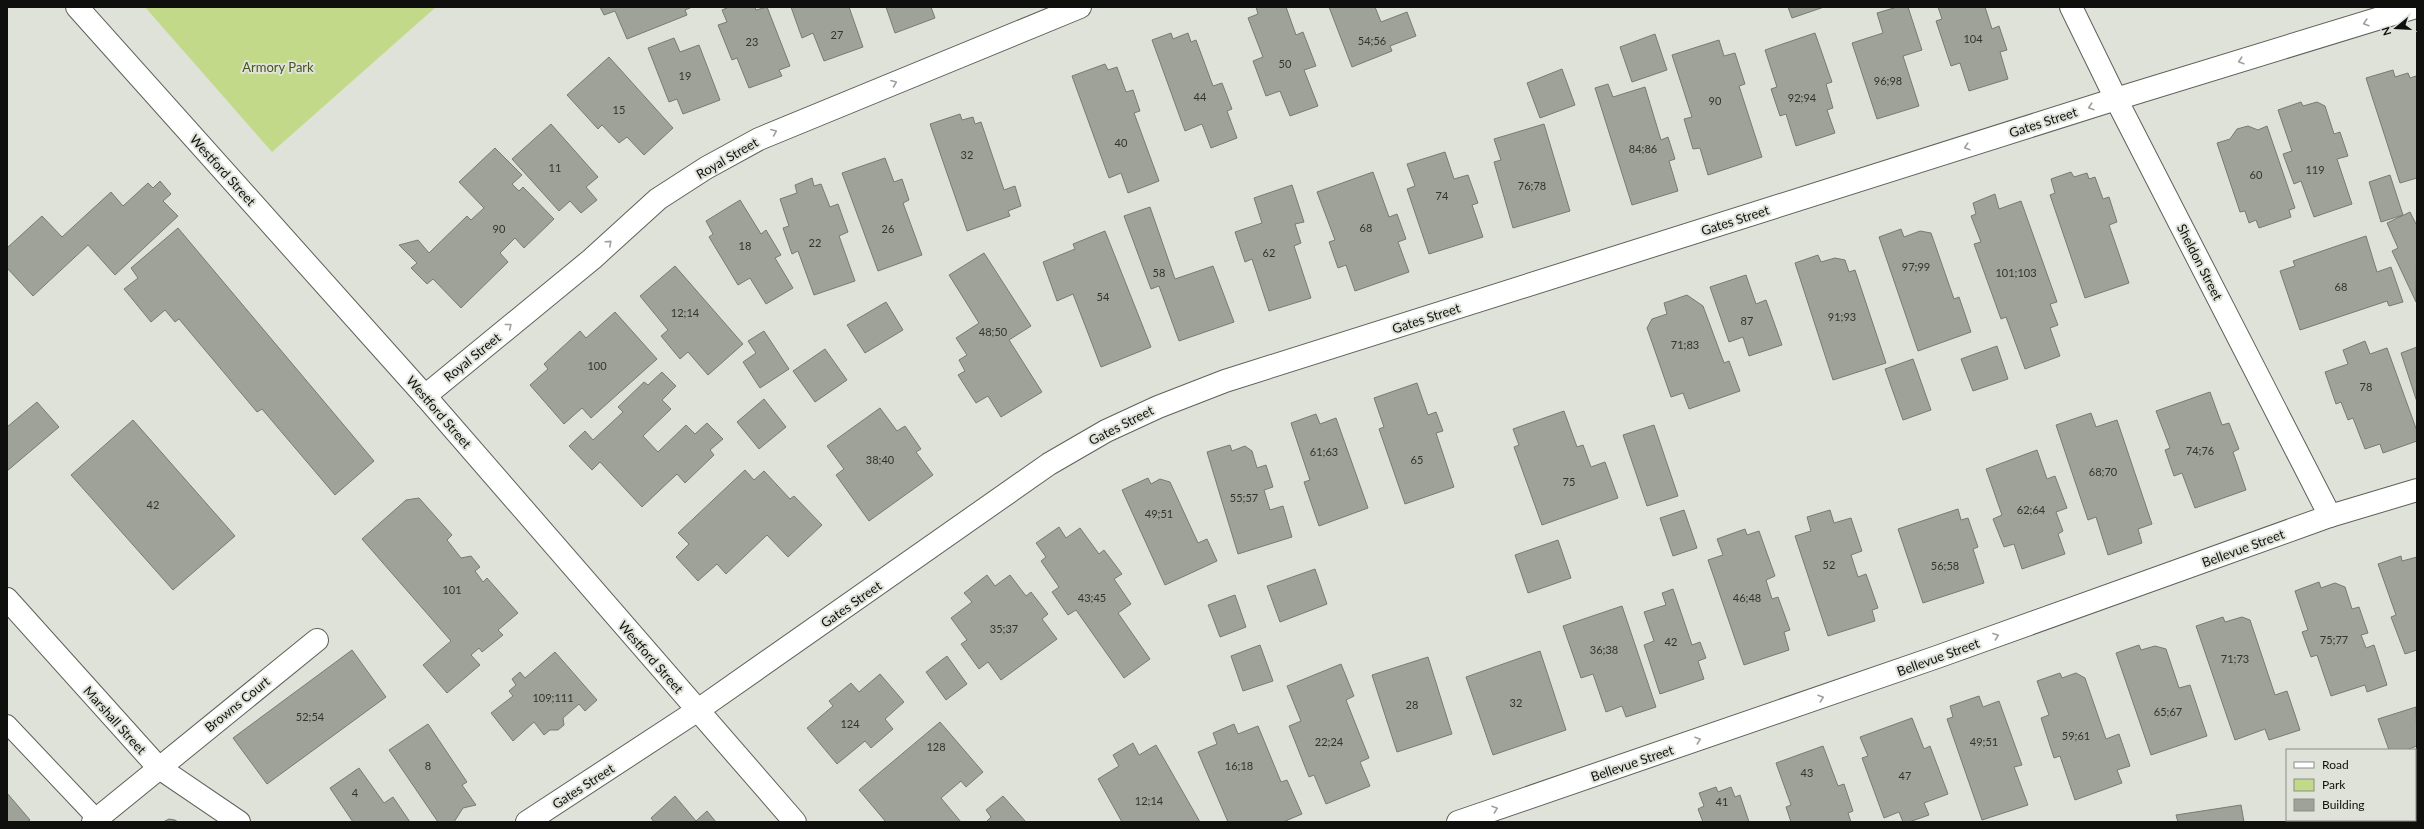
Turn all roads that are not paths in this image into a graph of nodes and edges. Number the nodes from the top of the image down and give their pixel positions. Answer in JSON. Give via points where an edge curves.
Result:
{"nodes":[{"id":1,"x":77,"y":7,"type":"edge"},
{"id":2,"x":1080,"y":7,"type":"edge"},
{"id":3,"x":2071,"y":7,"type":"edge"},
{"id":4,"x":2416,"y":7,"type":"edge"},
{"id":5,"x":2116,"y":99,"type":"junction"},
{"id":6,"x":425,"y":396,"type":"junction"},
{"id":7,"x":2417,"y":490,"type":"edge"},
{"id":8,"x":2330,"y":516,"type":"junction"},
{"id":9,"x":7,"y":599,"type":"edge"},
{"id":10,"x":317,"y":640,"type":"dead end"},
{"id":11,"x":698,"y":710,"type":"junction"},
{"id":12,"x":7,"y":724,"type":"edge"},
{"id":13,"x":158,"y":767,"type":"junction"},
{"id":14,"x":95,"y":820,"type":"edge"},
{"id":15,"x":239,"y":822,"type":"edge"},
{"id":16,"x":527,"y":822,"type":"edge"},
{"id":17,"x":795,"y":822,"type":"edge"},
{"id":18,"x":1458,"y":822,"type":"edge"}],
"edges":[{"from":1,"to":6,"type":"street","name":"Westford Street"},
{"from":6,"to":2,"type":"street","name":"Royal Street","one_way":true,"via":[[592,259],[658,199],[706,168],[758,139]]},
{"from":3,"to":5,"type":"street","name":"Sheldon Street"},
{"from":4,"to":5,"type":"street","name":"Gates Street","one_way":true},
{"from":5,"to":8,"type":"street","name":"Sheldon Street"},
{"from":5,"to":11,"type":"street","name":"Gates Street","one_way":true,"via":[[1226,381],[1158,407],[1106,431],[1049,464]]},
{"from":6,"to":11,"type":"street","name":"Westford Street"},
{"from":7,"to":8,"type":"street","name":"Bellevue Street"},
{"from":18,"to":8,"type":"street","name":"Bellevue Street","one_way":true,"via":[[1900,670]]},
{"from":9,"to":13,"type":"street","name":"Marshall Street"},
{"from":10,"to":13,"type":"street","name":"Browns Court"},
{"from":11,"to":16,"type":"street","name":"Gates Street"},
{"from":11,"to":17,"type":"street","name":"Westford Street"},
{"from":12,"to":14,"type":"lane"},
{"from":13,"to":14,"type":"street","name":"Browns Court"},
{"from":13,"to":15,"type":"street","name":"Marshall Street"}]}
